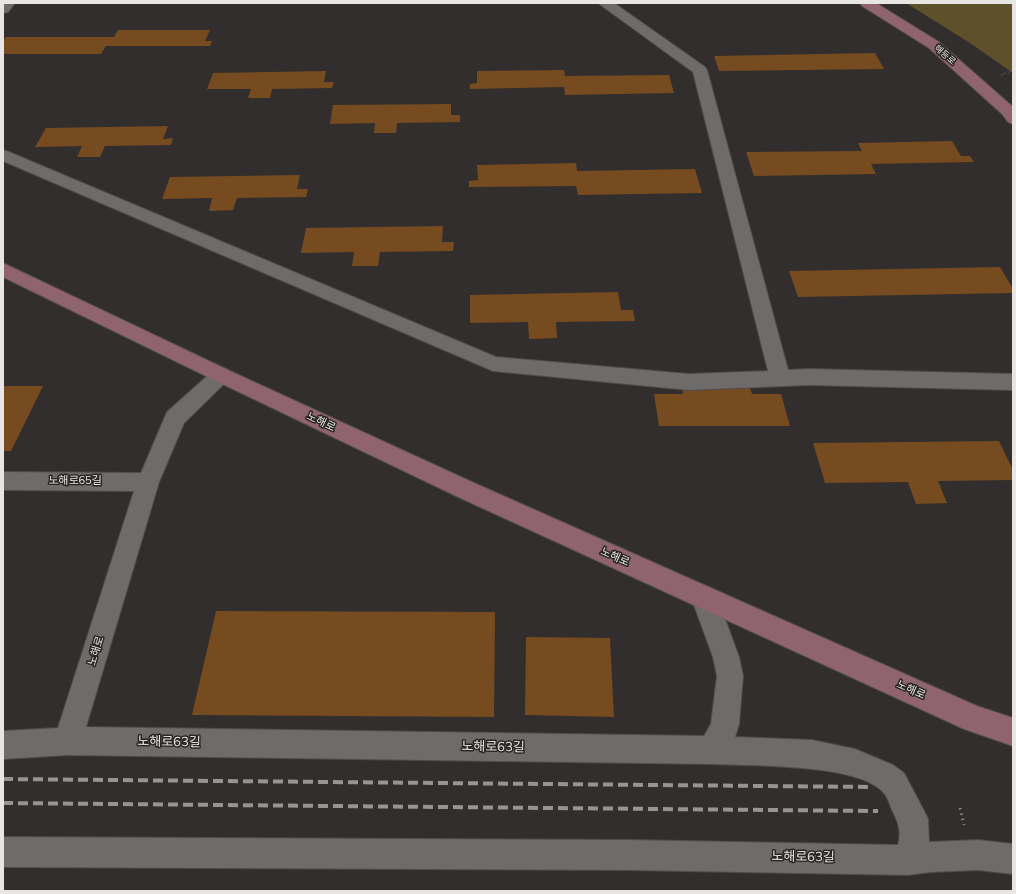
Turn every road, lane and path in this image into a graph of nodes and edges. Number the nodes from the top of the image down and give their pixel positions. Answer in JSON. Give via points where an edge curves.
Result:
{"nodes":[{"id":1,"x":8,"y":3,"type":"edge"},
{"id":2,"x":605,"y":3,"type":"edge"},
{"id":3,"x":867,"y":3,"type":"edge"},
{"id":4,"x":3,"y":9,"type":"edge"},
{"id":5,"x":1013,"y":118,"type":"edge"},
{"id":6,"x":3,"y":154,"type":"edge"},
{"id":7,"x":3,"y":269,"type":"edge"},
{"id":8,"x":221,"y":375,"type":"junction"},
{"id":9,"x":780,"y":378,"type":"junction"},
{"id":10,"x":1013,"y":382,"type":"edge"},
{"id":11,"x":3,"y":481,"type":"edge"},
{"id":12,"x":148,"y":482,"type":"junction"},
{"id":13,"x":704,"y":597,"type":"junction"},
{"id":14,"x":1013,"y":732,"type":"edge"},
{"id":15,"x":68,"y":741,"type":"junction"},
{"id":16,"x":3,"y":745,"type":"edge"},
{"id":17,"x":711,"y":750,"type":"junction"},
{"id":18,"x":960,"y":808,"type":"dead end"},
{"id":19,"x":964,"y":825,"type":"dead end"},
{"id":20,"x":3,"y":852,"type":"edge"},
{"id":21,"x":1013,"y":859,"type":"edge"},
{"id":22,"x":908,"y":860,"type":"junction"}],
"edges":[{"from":1,"to":4,"type":"street"},
{"from":2,"to":9,"type":"street","via":[[700,70]]},
{"from":3,"to":5,"type":"main road","name":"해등로","via":[[934,45]]},
{"from":6,"to":9,"type":"street","via":[[493,364],[689,382]]},
{"from":7,"to":8,"type":"main road","name":"노해로"},
{"from":8,"to":12,"type":"street","name":"노해로","via":[[175,418]]},
{"from":8,"to":13,"type":"main road","name":"노해로","via":[[464,489]]},
{"from":9,"to":10,"type":"street"},
{"from":11,"to":12,"type":"street","name":"노해로65길"},
{"from":12,"to":15,"type":"street","name":"노해로"},
{"from":13,"to":14,"type":"main road","name":"노해로","via":[[974,719]]},
{"from":13,"to":17,"type":"street","via":[[726,657],[730,676],[725,724],[722,734]]},
{"from":15,"to":16,"type":"street","name":"노해로63길"},
{"from":15,"to":17,"type":"street","name":"노해로63길"},
{"from":17,"to":22,"type":"street","name":"노해로63길","via":[[812,754],[855,763],[883,775],[894,783],[913,819],[915,839]]},
{"from":18,"to":19,"type":"path"},
{"from":20,"to":22,"type":"street","name":"노해로63길","via":[[653,855]]},
{"from":21,"to":22,"type":"street","name":"노해로63길","via":[[978,855]]}]}
